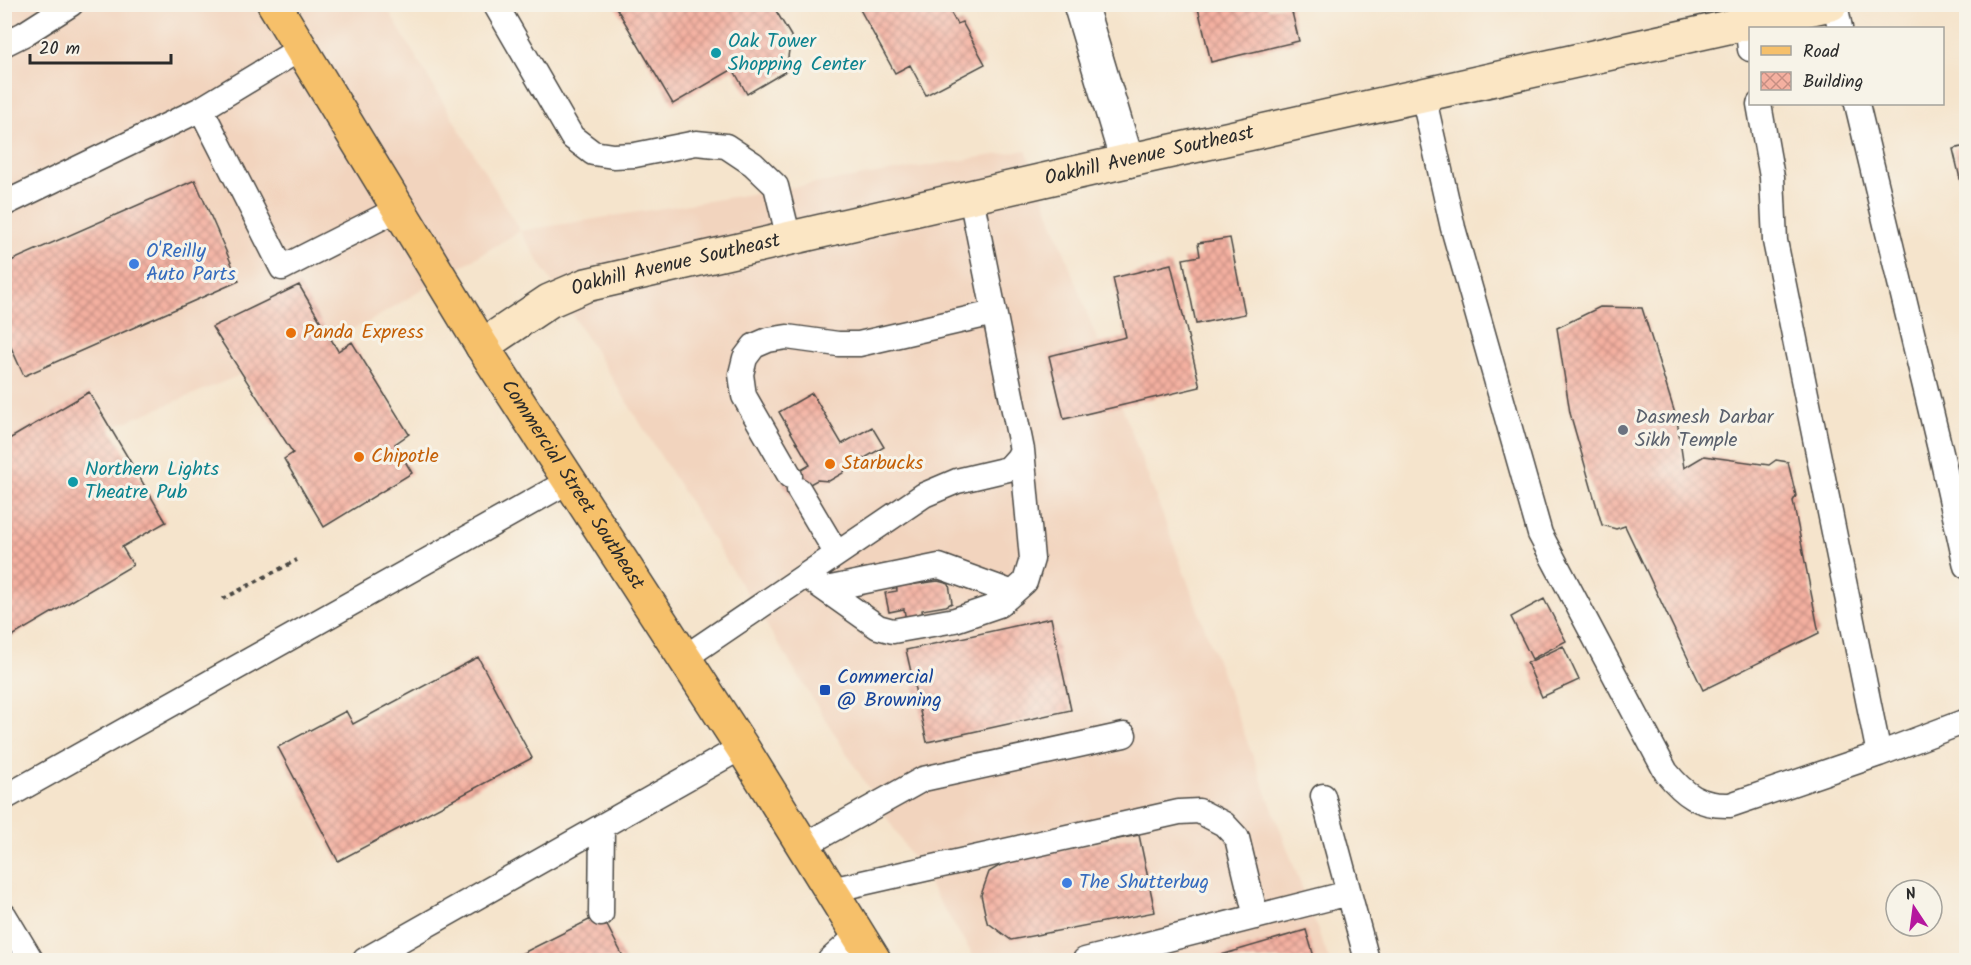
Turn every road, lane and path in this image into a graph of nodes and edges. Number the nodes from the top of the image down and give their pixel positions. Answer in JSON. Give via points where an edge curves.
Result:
{"nodes":[{"id":1,"x":71,"y":4,"type":"edge"},
{"id":2,"x":274,"y":4,"type":"edge"},
{"id":3,"x":495,"y":4,"type":"edge"},
{"id":4,"x":1080,"y":4,"type":"edge"},
{"id":5,"x":1833,"y":4,"type":"edge"},
{"id":6,"x":1772,"y":27,"type":"edge"},
{"id":7,"x":1840,"y":27,"type":"edge"},
{"id":8,"x":1748,"y":36,"type":"edge"},
{"id":9,"x":4,"y":44,"type":"edge"},
{"id":10,"x":300,"y":49,"type":"junction"},
{"id":11,"x":1423,"y":96,"type":"junction"},
{"id":12,"x":1760,"y":105,"type":"edge"},
{"id":13,"x":1857,"y":105,"type":"edge"},
{"id":14,"x":201,"y":109,"type":"junction"},
{"id":15,"x":1127,"y":161,"type":"junction"},
{"id":16,"x":971,"y":197,"type":"junction"},
{"id":17,"x":4,"y":204,"type":"edge"},
{"id":18,"x":398,"y":209,"type":"junction"},
{"id":19,"x":789,"y":239,"type":"junction"},
{"id":20,"x":994,"y":313,"type":"junction"},
{"id":21,"x":482,"y":346,"type":"junction"},
{"id":22,"x":1022,"y":450,"type":"junction"},
{"id":23,"x":569,"y":481,"type":"junction"},
{"id":24,"x":837,"y":554,"type":"junction"},
{"id":25,"x":297,"y":560,"type":"dead end"},
{"id":26,"x":1966,"y":566,"type":"edge"},
{"id":27,"x":816,"y":582,"type":"junction"},
{"id":28,"x":1013,"y":593,"type":"junction"},
{"id":29,"x":223,"y":599,"type":"dead end"},
{"id":30,"x":684,"y":658,"type":"junction"},
{"id":31,"x":1966,"y":722,"type":"edge"},
{"id":32,"x":1124,"y":735,"type":"dead end"},
{"id":33,"x":742,"y":747,"type":"junction"},
{"id":34,"x":1879,"y":754,"type":"junction"},
{"id":35,"x":1323,"y":796,"type":"dead end"},
{"id":36,"x":4,"y":798,"type":"edge"},
{"id":37,"x":602,"y":826,"type":"junction"},
{"id":38,"x":803,"y":846,"type":"junction"},
{"id":39,"x":831,"y":891,"type":"junction"},
{"id":40,"x":1349,"y":893,"type":"junction"},
{"id":41,"x":602,"y":914,"type":"dead end"},
{"id":42,"x":4,"y":915,"type":"edge"},
{"id":43,"x":1256,"y":917,"type":"junction"},
{"id":44,"x":866,"y":947,"type":"edge"},
{"id":45,"x":31,"y":960,"type":"edge"},
{"id":46,"x":365,"y":960,"type":"edge"},
{"id":47,"x":830,"y":960,"type":"edge"},
{"id":48,"x":1085,"y":960,"type":"edge"},
{"id":49,"x":1367,"y":960,"type":"edge"}],
"edges":[{"from":1,"to":9,"type":"lane"},
{"from":2,"to":10,"type":"main road","name":"Commercial Street Southeast"},
{"from":3,"to":19,"type":"lane","via":[[572,137],[593,153],[613,156],[696,143],[726,146],[776,186]]},
{"from":4,"to":15,"type":"street"},
{"from":5,"to":6,"type":"street","name":"Oakhill Avenue Southeast"},
{"from":5,"to":7,"type":"lane"},
{"from":8,"to":11,"type":"street","name":"Oakhill Avenue Southeast"},
{"from":10,"to":14,"type":"lane"},
{"from":10,"to":18,"type":"main road","name":"Commercial Street Southeast"},
{"from":11,"to":15,"type":"street","name":"Oakhill Avenue Southeast"},
{"from":11,"to":34,"type":"lane","via":[[1453,228],[1540,534],[1666,772],[1696,800],[1730,805]]},
{"from":12,"to":34,"type":"lane","via":[[1772,177],[1775,241]]},
{"from":13,"to":26,"type":"lane"},
{"from":14,"to":17,"type":"lane"},
{"from":14,"to":18,"type":"lane","via":[[282,268]]},
{"from":15,"to":16,"type":"street","name":"Oakhill Avenue Southeast"},
{"from":16,"to":19,"type":"street","name":"Oakhill Avenue Southeast"},
{"from":16,"to":20,"type":"lane"},
{"from":18,"to":21,"type":"main road","name":"Commercial Street Southeast"},
{"from":19,"to":21,"type":"street","name":"Oakhill Avenue Southeast","via":[[586,285],[549,301]]},
{"from":20,"to":22,"type":"lane"},
{"from":20,"to":24,"type":"lane","via":[[859,344],[787,337],[768,340],[754,346],[745,358],[741,374],[744,396]]},
{"from":21,"to":23,"type":"main road","name":"Commercial Street Southeast"},
{"from":22,"to":24,"type":"lane","via":[[1008,469],[957,481],[924,495]]},
{"from":22,"to":28,"type":"lane","via":[[1032,559],[1025,582]]},
{"from":23,"to":30,"type":"main road","name":"Commercial Street Southeast"},
{"from":23,"to":36,"type":"lane"},
{"from":24,"to":27,"type":"lane"},
{"from":25,"to":29,"type":"path"},
{"from":27,"to":28,"type":"lane","via":[[939,566]]},
{"from":27,"to":28,"type":"lane","via":[[878,627],[893,631],[955,620],[999,605]]},
{"from":27,"to":30,"type":"lane"},
{"from":30,"to":33,"type":"main road","name":"Commercial Street Southeast"},
{"from":31,"to":34,"type":"lane"},
{"from":32,"to":38,"type":"lane","via":[[923,779]]},
{"from":33,"to":37,"type":"lane"},
{"from":33,"to":38,"type":"main road","name":"Commercial Street Southeast"},
{"from":35,"to":40,"type":"lane"},
{"from":37,"to":41,"type":"lane"},
{"from":37,"to":46,"type":"lane"},
{"from":38,"to":39,"type":"main road","name":"Commercial Street Southeast"},
{"from":39,"to":43,"type":"lane","via":[[1179,812],[1199,811],[1224,824],[1237,838]]},
{"from":39,"to":44,"type":"main road","name":"Commercial Street Southeast"},
{"from":40,"to":43,"type":"lane"},
{"from":40,"to":49,"type":"lane"},
{"from":42,"to":45,"type":"lane"},
{"from":43,"to":48,"type":"lane"},
{"from":44,"to":47,"type":"lane"}]}
